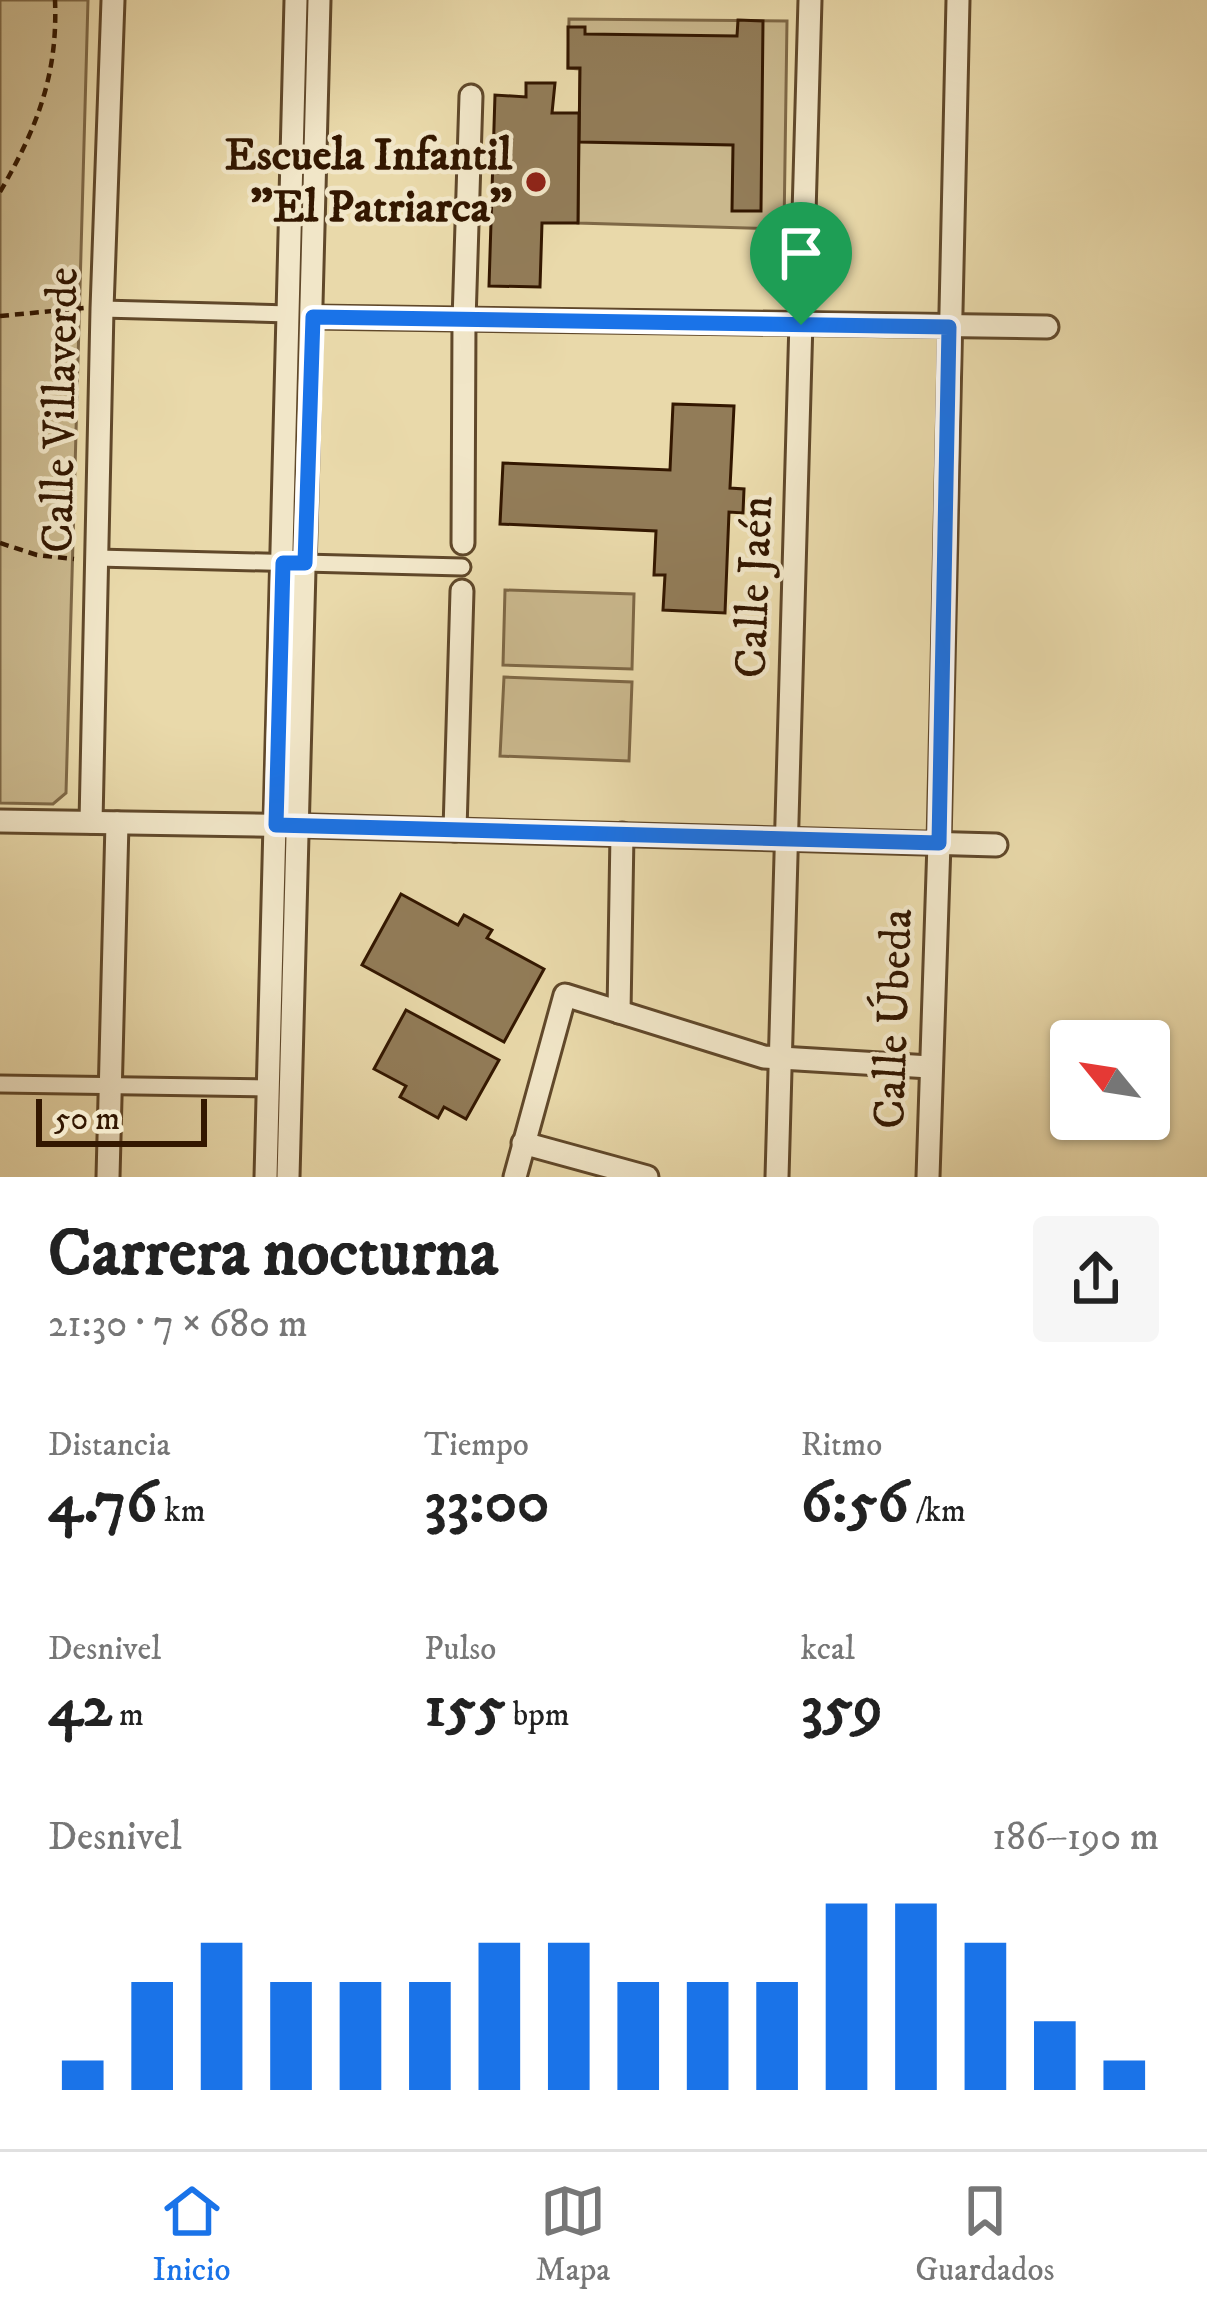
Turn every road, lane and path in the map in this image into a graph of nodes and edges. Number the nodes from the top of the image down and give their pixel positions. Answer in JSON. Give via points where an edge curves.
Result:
{"nodes":[{"id":1,"x":56,"y":0,"type":"edge"},
{"id":2,"x":113,"y":0,"type":"edge"},
{"id":3,"x":296,"y":0,"type":"edge"},
{"id":4,"x":319,"y":0,"type":"edge"},
{"id":5,"x":810,"y":0,"type":"edge"},
{"id":6,"x":958,"y":0,"type":"edge"},
{"id":7,"x":471,"y":96,"type":"dead end"},
{"id":8,"x":0,"y":192,"type":"edge"},
{"id":9,"x":102,"y":309,"type":"junction"},
{"id":10,"x":289,"y":314,"type":"junction"},
{"id":11,"x":0,"y":316,"type":"edge"},
{"id":12,"x":313,"y":317,"type":"junction"},
{"id":13,"x":464,"y":320,"type":"junction"},
{"id":14,"x":801,"y":325,"type":"junction"},
{"id":15,"x":949,"y":327,"type":"junction"},
{"id":16,"x":1047,"y":327,"type":"dead end"},
{"id":17,"x":463,"y":543,"type":"dead end"},
{"id":18,"x":0,"y":544,"type":"edge"},
{"id":19,"x":97,"y":558,"type":"junction"},
{"id":20,"x":294,"y":563,"type":"junction"},
{"id":21,"x":462,"y":567,"type":"dead end"},
{"id":22,"x":462,"y":591,"type":"dead end"},
{"id":23,"x":0,"y":820,"type":"edge"},
{"id":24,"x":91,"y":822,"type":"junction"},
{"id":25,"x":117,"y":823,"type":"junction"},
{"id":26,"x":286,"y":825,"type":"junction"},
{"id":27,"x":455,"y":830,"type":"junction"},
{"id":28,"x":622,"y":834,"type":"junction"},
{"id":29,"x":787,"y":840,"type":"junction"},
{"id":30,"x":939,"y":843,"type":"junction"},
{"id":31,"x":996,"y":845,"type":"dead end"},
{"id":32,"x":619,"y":1012,"type":"junction"},
{"id":33,"x":782,"y":1059,"type":"junction"},
{"id":34,"x":930,"y":1067,"type":"junction"},
{"id":35,"x":0,"y":1084,"type":"edge"},
{"id":36,"x":111,"y":1086,"type":"junction"},
{"id":37,"x":268,"y":1088,"type":"junction"},
{"id":38,"x":524,"y":1143,"type":"junction"},
{"id":39,"x":108,"y":1177,"type":"edge"},
{"id":40,"x":266,"y":1177,"type":"edge"},
{"id":41,"x":288,"y":1177,"type":"edge"},
{"id":42,"x":514,"y":1177,"type":"edge"},
{"id":43,"x":647,"y":1177,"type":"edge"},
{"id":44,"x":777,"y":1177,"type":"edge"},
{"id":45,"x":928,"y":1177,"type":"edge"}],
"edges":[{"from":1,"to":8,"type":"path","via":[[48,86]]},
{"from":2,"to":9,"type":"street","name":"Calle Villaverde"},
{"from":3,"to":10,"type":"street"},
{"from":4,"to":12,"type":"street"},
{"from":5,"to":14,"type":"street","name":"Calle Jaén"},
{"from":6,"to":15,"type":"street","name":"Calle Úbeda"},
{"from":7,"to":13,"type":"street"},
{"from":9,"to":10,"type":"street"},
{"from":9,"to":11,"type":"path"},
{"from":9,"to":19,"type":"street","name":"Calle Villaverde"},
{"from":10,"to":20,"type":"street"},
{"from":12,"to":13,"type":"street"},
{"from":12,"to":20,"type":"street"},
{"from":13,"to":14,"type":"street"},
{"from":13,"to":17,"type":"street"},
{"from":14,"to":15,"type":"street"},
{"from":14,"to":29,"type":"street","name":"Calle Jaén"},
{"from":15,"to":16,"type":"street"},
{"from":15,"to":30,"type":"street","name":"Calle Úbeda"},
{"from":18,"to":19,"type":"path"},
{"from":19,"to":20,"type":"street"},
{"from":19,"to":24,"type":"street","name":"Calle Villaverde"},
{"from":20,"to":21,"type":"street"},
{"from":20,"to":26,"type":"street"},
{"from":22,"to":27,"type":"street"},
{"from":23,"to":24,"type":"street"},
{"from":24,"to":25,"type":"street"},
{"from":25,"to":26,"type":"street"},
{"from":25,"to":36,"type":"street"},
{"from":26,"to":27,"type":"street"},
{"from":26,"to":37,"type":"street"},
{"from":26,"to":41,"type":"street"},
{"from":27,"to":28,"type":"street"},
{"from":28,"to":29,"type":"street"},
{"from":28,"to":32,"type":"street"},
{"from":29,"to":30,"type":"street"},
{"from":29,"to":33,"type":"street","name":"Calle Jaén"},
{"from":30,"to":31,"type":"street"},
{"from":30,"to":34,"type":"street","name":"Calle Úbeda"},
{"from":32,"to":33,"type":"street"},
{"from":32,"to":38,"type":"street","via":[[565,995]]},
{"from":33,"to":34,"type":"street"},
{"from":33,"to":44,"type":"street","name":"Calle Jaén"},
{"from":34,"to":45,"type":"street","name":"Calle Úbeda"},
{"from":35,"to":36,"type":"street"},
{"from":36,"to":37,"type":"street"},
{"from":36,"to":39,"type":"street"},
{"from":37,"to":40,"type":"street"},
{"from":38,"to":42,"type":"street"},
{"from":38,"to":43,"type":"street"}]}
